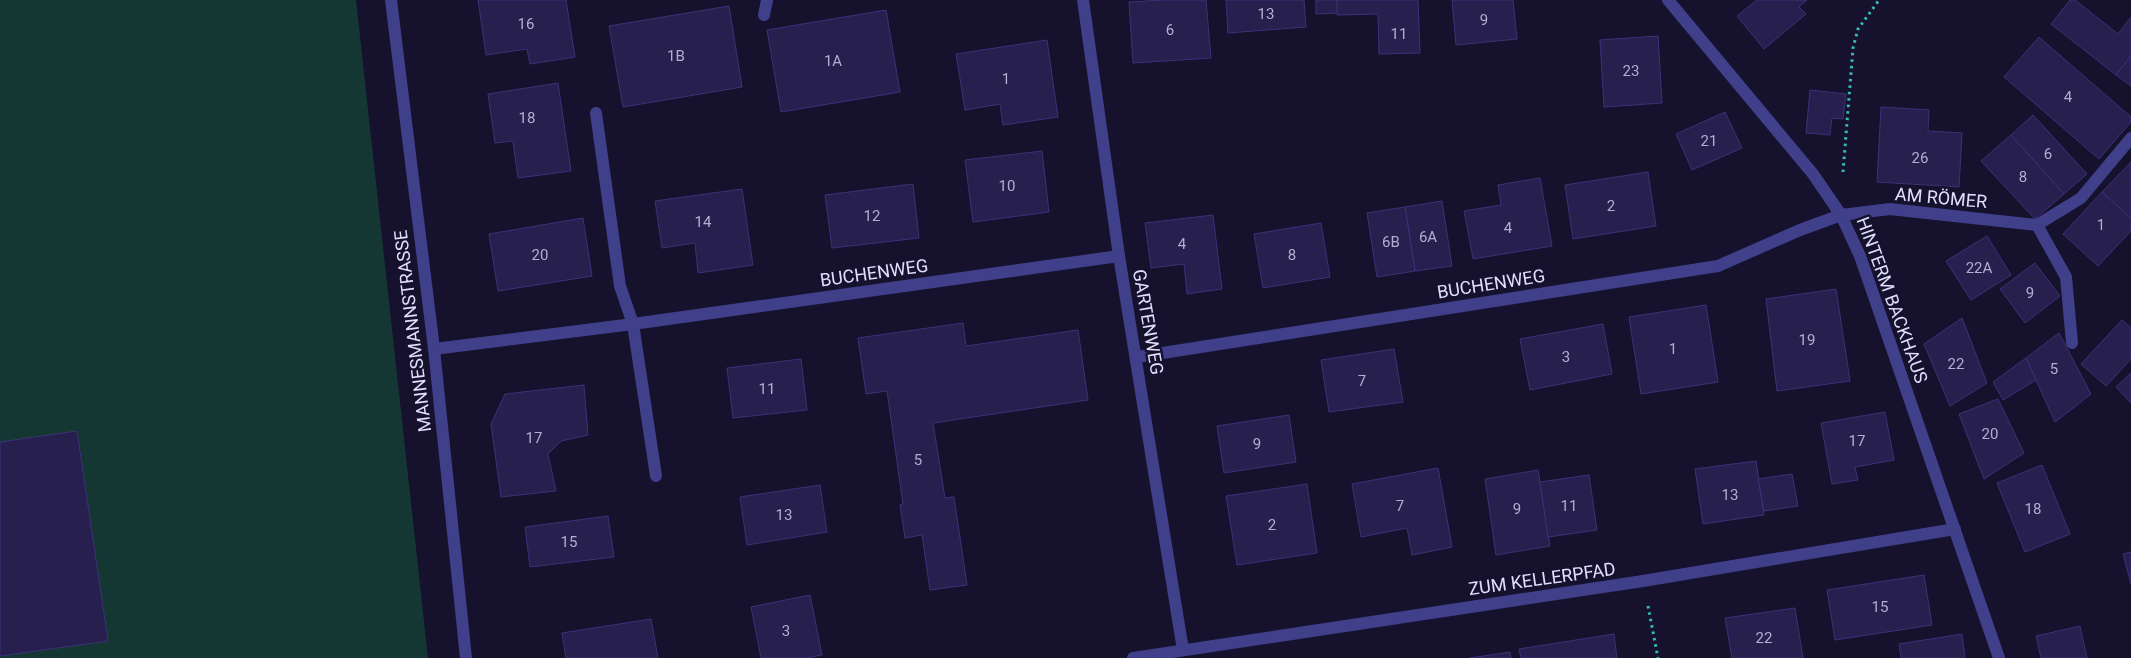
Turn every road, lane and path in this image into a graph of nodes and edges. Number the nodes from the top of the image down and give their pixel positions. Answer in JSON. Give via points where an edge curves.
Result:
{"nodes":[{"id":1,"x":391,"y":0,"type":"edge"},
{"id":2,"x":767,"y":0,"type":"edge"},
{"id":3,"x":1083,"y":0,"type":"edge"},
{"id":4,"x":1668,"y":0,"type":"edge"},
{"id":5,"x":1879,"y":0,"type":"edge"},
{"id":6,"x":764,"y":15,"type":"dead end"},
{"id":7,"x":596,"y":113,"type":"dead end"},
{"id":8,"x":2131,"y":138,"type":"edge"},
{"id":9,"x":1841,"y":215,"type":"junction"},
{"id":10,"x":2037,"y":225,"type":"junction"},
{"id":11,"x":1119,"y":256,"type":"junction"},
{"id":12,"x":633,"y":324,"type":"junction"},
{"id":13,"x":2072,"y":343,"type":"dead end"},
{"id":14,"x":434,"y":349,"type":"junction"},
{"id":15,"x":1137,"y":357,"type":"junction"},
{"id":16,"x":656,"y":476,"type":"dead end"},
{"id":17,"x":1955,"y":529,"type":"junction"},
{"id":18,"x":1643,"y":581,"type":"junction"},
{"id":19,"x":1183,"y":650,"type":"junction"},
{"id":20,"x":466,"y":658,"type":"edge"},
{"id":21,"x":1133,"y":658,"type":"edge"},
{"id":22,"x":1658,"y":658,"type":"edge"},
{"id":23,"x":1999,"y":658,"type":"edge"}],
"edges":[{"from":1,"to":14,"type":"street","name":"MANNESMANNSTRASSE"},
{"from":2,"to":6,"type":"street"},
{"from":3,"to":11,"type":"street","name":"GARTENWEG"},
{"from":4,"to":9,"type":"street","name":"HINTERM BACKHAUS","via":[[1813,174]]},
{"from":5,"to":9,"type":"path","via":[[1858,29],[1853,48]]},
{"from":7,"to":12,"type":"street","via":[[620,286]]},
{"from":8,"to":10,"type":"street","via":[[2082,198]]},
{"from":9,"to":10,"type":"street","name":"AM RÖMER","via":[[1890,209]]},
{"from":9,"to":15,"type":"street","name":"BUCHENWEG","via":[[1718,266]]},
{"from":9,"to":17,"type":"street","name":"HINTERM BACKHAUS","via":[[1860,256]]},
{"from":10,"to":13,"type":"street","via":[[2066,277]]},
{"from":11,"to":12,"type":"street","name":"BUCHENWEG"},
{"from":11,"to":15,"type":"street","name":"GARTENWEG"},
{"from":12,"to":14,"type":"street","name":"BUCHENWEG"},
{"from":12,"to":16,"type":"street"},
{"from":14,"to":20,"type":"street","name":"MANNESMANNSTRASSE"},
{"from":15,"to":19,"type":"street","name":"GARTENWEG"},
{"from":17,"to":18,"type":"street","name":"ZUM KELLERPFAD"},
{"from":17,"to":23,"type":"street","name":"HINTERM BACKHAUS"},
{"from":18,"to":19,"type":"street","name":"ZUM KELLERPFAD"},
{"from":18,"to":22,"type":"path"},
{"from":19,"to":21,"type":"street","name":"ZUM KELLERPFAD"}]}
